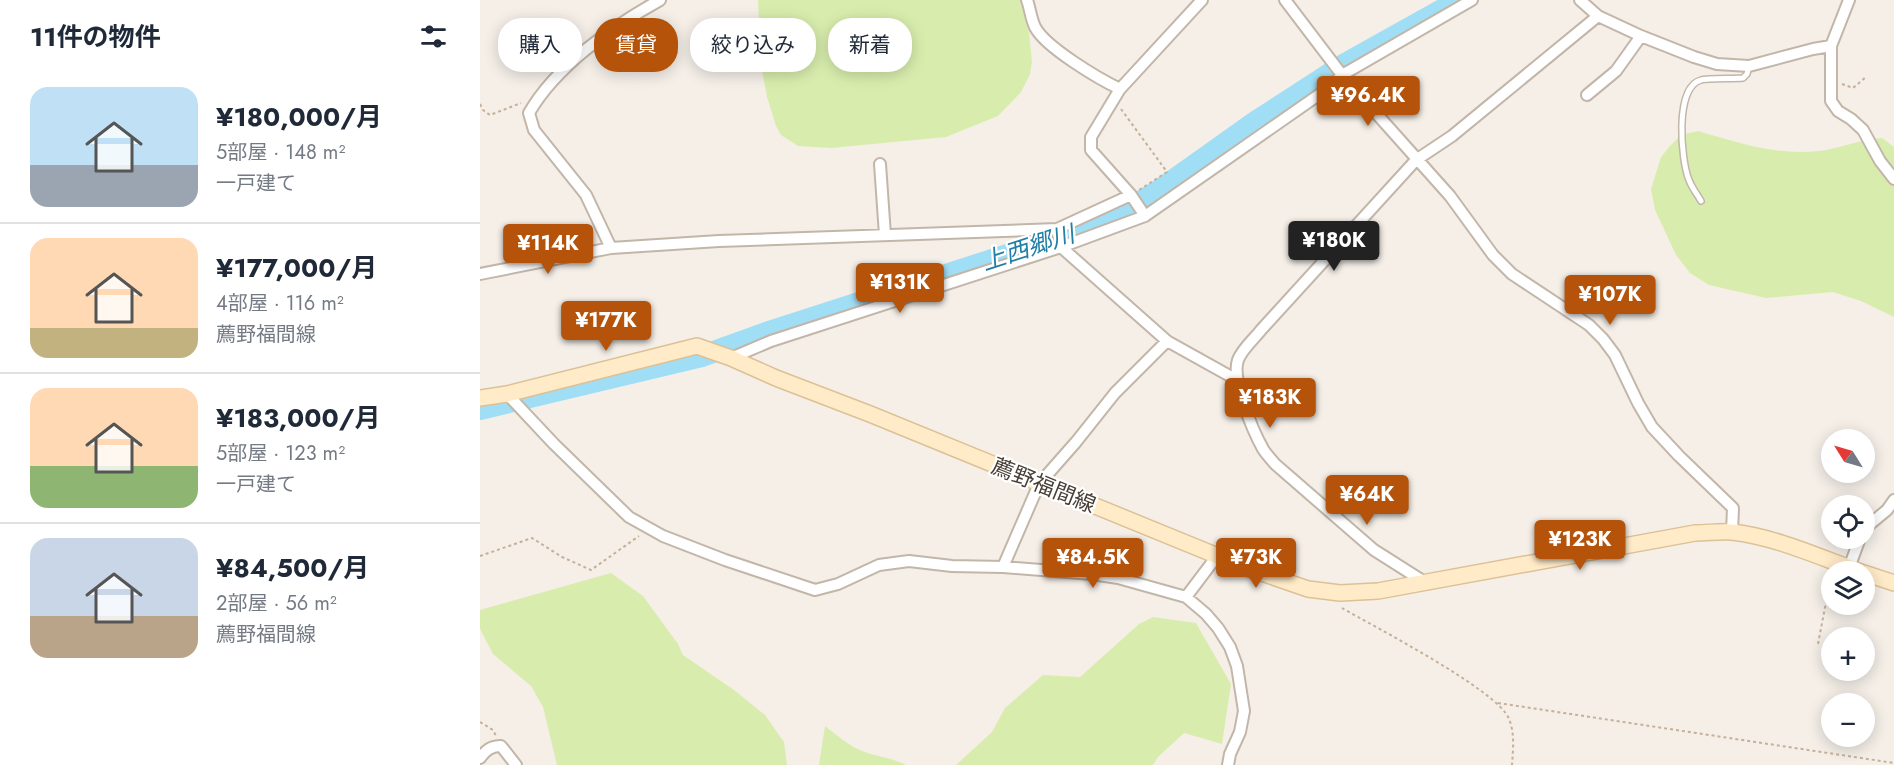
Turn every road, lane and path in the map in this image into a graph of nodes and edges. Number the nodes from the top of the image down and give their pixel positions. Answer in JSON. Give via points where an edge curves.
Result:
{"nodes":[{"id":1,"x":660,"y":0,"type":"edge"},
{"id":2,"x":1027,"y":0,"type":"edge"},
{"id":3,"x":1202,"y":0,"type":"edge"},
{"id":4,"x":1285,"y":0,"type":"edge"},
{"id":5,"x":1472,"y":0,"type":"edge"},
{"id":6,"x":1580,"y":0,"type":"edge"},
{"id":7,"x":1849,"y":0,"type":"edge"},
{"id":8,"x":1598,"y":16,"type":"junction"},
{"id":9,"x":1641,"y":36,"type":"junction"},
{"id":10,"x":1831,"y":46,"type":"junction"},
{"id":11,"x":1749,"y":66,"type":"junction"},
{"id":12,"x":1342,"y":75,"type":"junction"},
{"id":13,"x":1830,"y":77,"type":"junction"},
{"id":14,"x":1866,"y":77,"type":"dead end"},
{"id":15,"x":1120,"y":89,"type":"junction"},
{"id":16,"x":1587,"y":95,"type":"dead end"},
{"id":17,"x":538,"y":96,"type":"junction"},
{"id":18,"x":1113,"y":100,"type":"junction"},
{"id":19,"x":480,"y":104,"type":"edge"},
{"id":20,"x":1416,"y":160,"type":"junction"},
{"id":21,"x":880,"y":164,"type":"dead end"},
{"id":22,"x":1894,"y":179,"type":"edge"},
{"id":23,"x":1701,"y":201,"type":"dead end"},
{"id":24,"x":1137,"y":205,"type":"junction"},
{"id":25,"x":885,"y":235,"type":"junction"},
{"id":26,"x":1059,"y":238,"type":"junction"},
{"id":27,"x":610,"y":248,"type":"junction"},
{"id":28,"x":480,"y":274,"type":"edge"},
{"id":29,"x":1167,"y":341,"type":"junction"},
{"id":30,"x":727,"y":356,"type":"junction"},
{"id":31,"x":1237,"y":380,"type":"junction"},
{"id":32,"x":480,"y":398,"type":"edge"},
{"id":33,"x":510,"y":398,"type":"junction"},
{"id":34,"x":1039,"y":484,"type":"junction"},
{"id":35,"x":1894,"y":500,"type":"edge"},
{"id":36,"x":1875,"y":520,"type":"edge"},
{"id":37,"x":648,"y":529,"type":"junction"},
{"id":38,"x":1732,"y":532,"type":"junction"},
{"id":39,"x":480,"y":556,"type":"edge"},
{"id":40,"x":1217,"y":556,"type":"junction"},
{"id":41,"x":1832,"y":561,"type":"edge"},
{"id":42,"x":1003,"y":567,"type":"junction"},
{"id":43,"x":1875,"y":577,"type":"edge"},
{"id":44,"x":1426,"y":583,"type":"junction"},
{"id":45,"x":1894,"y":583,"type":"edge"},
{"id":46,"x":1186,"y":597,"type":"junction"},
{"id":47,"x":1338,"y":606,"type":"dead end"},
{"id":48,"x":1824,"y":615,"type":"edge"},
{"id":49,"x":1818,"y":644,"type":"dead end"},
{"id":50,"x":1498,"y":703,"type":"junction"},
{"id":51,"x":480,"y":722,"type":"edge"},
{"id":52,"x":501,"y":746,"type":"junction"},
{"id":53,"x":480,"y":758,"type":"edge"},
{"id":54,"x":1894,"y":763,"type":"edge"},
{"id":55,"x":516,"y":765,"type":"edge"},
{"id":56,"x":1228,"y":765,"type":"edge"},
{"id":57,"x":1512,"y":765,"type":"edge"}],
"edges":[{"from":1,"to":17,"type":"street","via":[[599,40]]},
{"from":2,"to":15,"type":"street","via":[[1034,26],[1043,39]]},
{"from":3,"to":15,"type":"street"},
{"from":4,"to":12,"type":"street"},
{"from":5,"to":12,"type":"street"},
{"from":6,"to":8,"type":"street"},
{"from":7,"to":10,"type":"street"},
{"from":8,"to":9,"type":"street"},
{"from":8,"to":20,"type":"street","via":[[1452,136]]},
{"from":9,"to":11,"type":"street","via":[[1717,64]]},
{"from":9,"to":16,"type":"street","via":[[1616,71]]},
{"from":10,"to":11,"type":"street"},
{"from":10,"to":13,"type":"street"},
{"from":11,"to":23,"type":"lane","via":[[1743,78],[1701,80],[1690,86],[1684,99],[1684,160],[1689,180]]},
{"from":12,"to":20,"type":"street"},
{"from":12,"to":24,"type":"street","via":[[1330,87]]},
{"from":13,"to":14,"type":"path","via":[[1839,87],[1843,83],[1853,88]]},
{"from":13,"to":22,"type":"street","via":[[1831,101],[1863,130]]},
{"from":15,"to":18,"type":"street"},
{"from":17,"to":19,"type":"path","via":[[490,115]]},
{"from":17,"to":27,"type":"street","via":[[529,113],[534,130],[586,195]]},
{"from":18,"to":24,"type":"street","via":[[1091,137],[1091,150]]},
{"from":18,"to":24,"type":"path","via":[[1167,172]]},
{"from":20,"to":31,"type":"street","via":[[1241,354]]},
{"from":20,"to":38,"type":"street","via":[[1512,274],[1589,325],[1603,339],[1653,427],[1733,508]]},
{"from":21,"to":25,"type":"street"},
{"from":24,"to":26,"type":"street"},
{"from":24,"to":26,"type":"street"},
{"from":25,"to":26,"type":"street"},
{"from":25,"to":27,"type":"street"},
{"from":26,"to":29,"type":"street"},
{"from":26,"to":30,"type":"street"},
{"from":27,"to":28,"type":"street"},
{"from":29,"to":31,"type":"street"},
{"from":29,"to":34,"type":"street","via":[[1115,393]]},
{"from":30,"to":33,"type":"main road","name":"薦野福間線","via":[[697,346]]},
{"from":30,"to":34,"type":"main road","name":"薦野福間線"},
{"from":31,"to":44,"type":"street","via":[[1263,450],[1275,464],[1374,550]]},
{"from":32,"to":33,"type":"main road","name":"薦野福間線"},
{"from":33,"to":37,"type":"street","via":[[629,517]]},
{"from":34,"to":40,"type":"main road","name":"薦野福間線"},
{"from":34,"to":42,"type":"street"},
{"from":35,"to":36,"type":"street"},
{"from":37,"to":39,"type":"path","via":[[591,570],[532,538]]},
{"from":37,"to":42,"type":"street","via":[[815,590],[879,565],[909,561]]},
{"from":38,"to":41,"type":"main road","name":"薦野福間線"},
{"from":38,"to":44,"type":"main road","name":"薦野福間線","via":[[1695,533]]},
{"from":40,"to":44,"type":"main road","name":"薦野福間線","via":[[1308,589],[1340,593]]},
{"from":40,"to":46,"type":"street"},
{"from":42,"to":46,"type":"street","via":[[1118,578]]},
{"from":43,"to":45,"type":"main road","name":"薦野福間線"},
{"from":46,"to":56,"type":"street","via":[[1218,628],[1237,666],[1244,711]]},
{"from":47,"to":50,"type":"path","via":[[1430,658]]},
{"from":48,"to":49,"type":"path"},
{"from":50,"to":54,"type":"path"},
{"from":50,"to":57,"type":"path","via":[[1509,718]]},
{"from":51,"to":52,"type":"path","via":[[493,730]]},
{"from":52,"to":53,"type":"street","via":[[493,746]]},
{"from":52,"to":55,"type":"street"}]}
